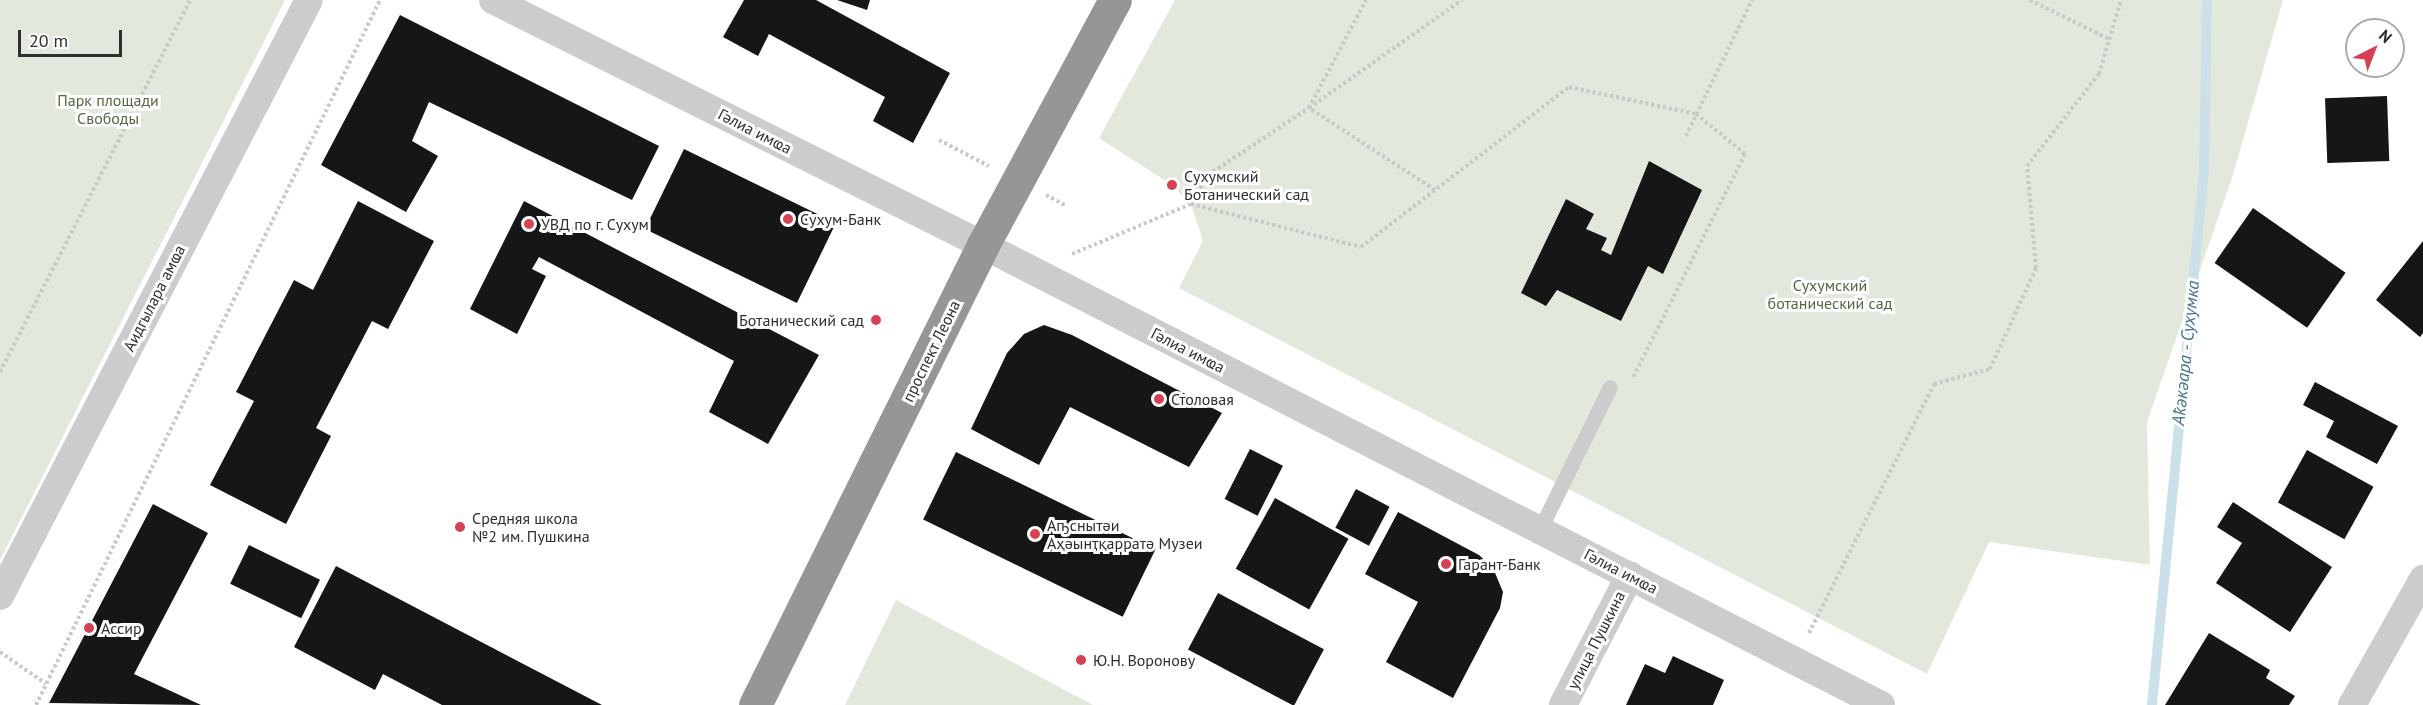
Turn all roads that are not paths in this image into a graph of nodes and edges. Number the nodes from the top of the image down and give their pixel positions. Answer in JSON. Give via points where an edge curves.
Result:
{"nodes":[{"id":1,"x":309,"y":0,"type":"edge"},
{"id":2,"x":493,"y":0,"type":"edge"},
{"id":3,"x":1115,"y":0,"type":"edge"},
{"id":4,"x":983,"y":245,"type":"junction"},
{"id":5,"x":1610,"y":387,"type":"dead end"},
{"id":6,"x":1540,"y":530,"type":"junction"},
{"id":7,"x":1630,"y":576,"type":"junction"},
{"id":8,"x":2423,"y":579,"type":"edge"},
{"id":9,"x":0,"y":596,"type":"edge"},
{"id":10,"x":755,"y":705,"type":"edge"},
{"id":11,"x":1563,"y":705,"type":"edge"},
{"id":12,"x":1881,"y":705,"type":"edge"},
{"id":13,"x":2352,"y":705,"type":"edge"}],
"edges":[{"from":1,"to":9,"type":"street","name":"Аидгылара амҩа"},
{"from":2,"to":4,"type":"street","name":"Гәлиа имҩа"},
{"from":3,"to":4,"type":"highway","name":"проспект Леона"},
{"from":4,"to":6,"type":"street","name":"Гәлиа имҩа"},
{"from":4,"to":10,"type":"highway","name":"проспект Леона"},
{"from":5,"to":6,"type":"lane"},
{"from":6,"to":7,"type":"street","name":"Гәлиа имҩа"},
{"from":7,"to":11,"type":"street","name":"улица Пушкина"},
{"from":7,"to":12,"type":"street","name":"Гәлиа имҩа"},
{"from":8,"to":13,"type":"street"}]}
